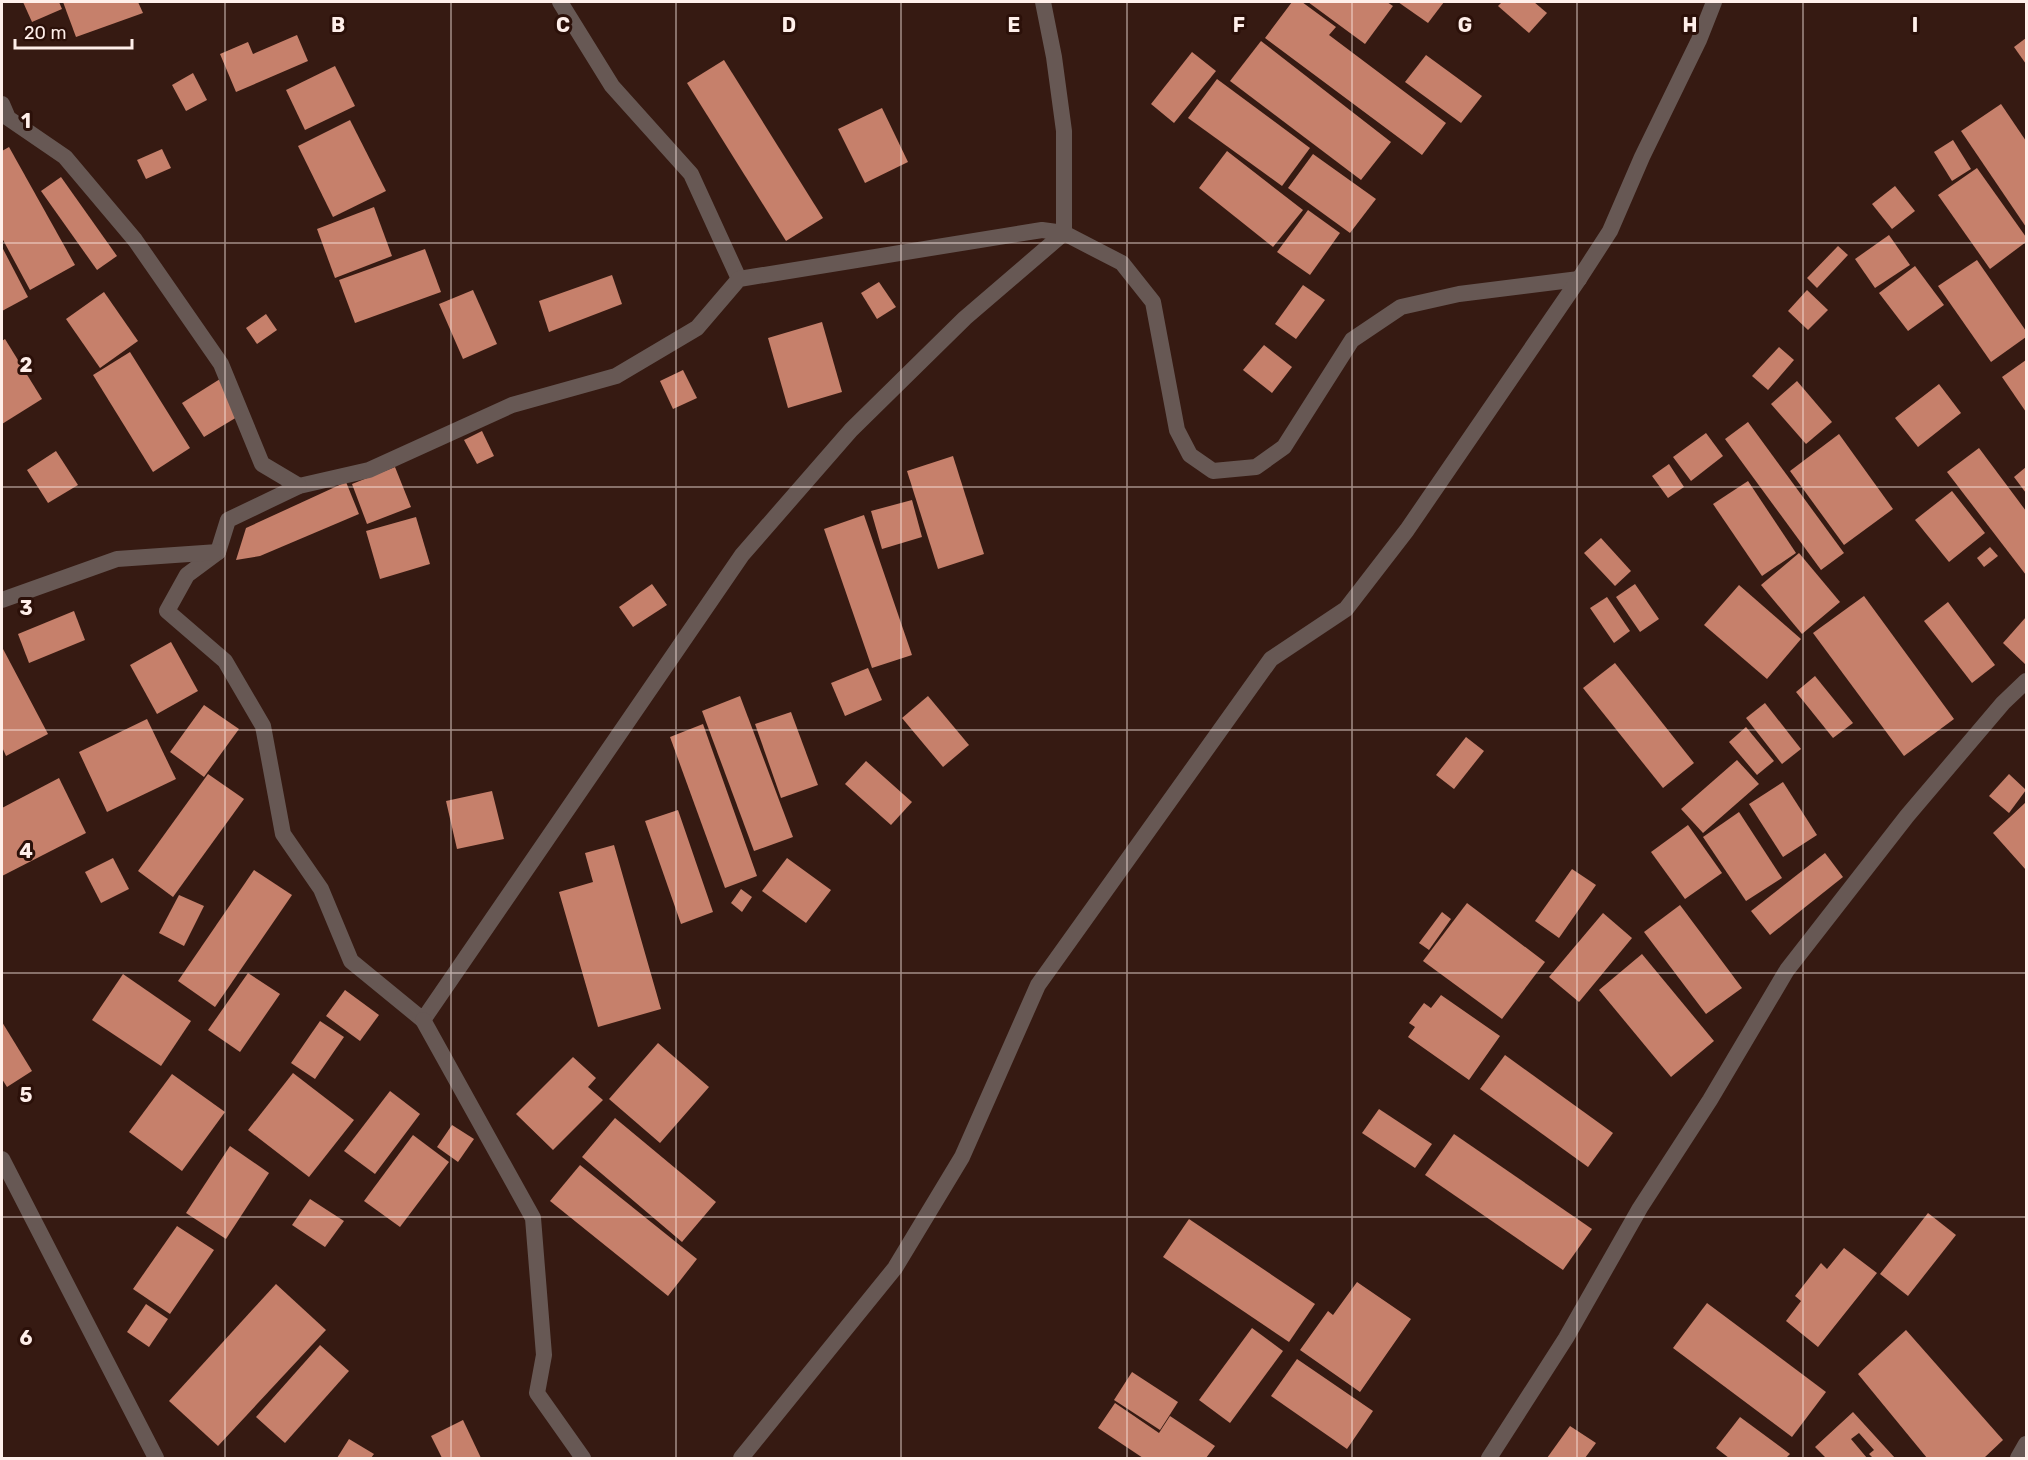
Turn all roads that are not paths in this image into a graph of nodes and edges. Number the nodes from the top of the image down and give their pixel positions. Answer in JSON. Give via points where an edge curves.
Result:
{"nodes":[{"id":1,"x":560,"y":2,"type":"edge"},
{"id":2,"x":1043,"y":2,"type":"edge"},
{"id":3,"x":1714,"y":2,"type":"edge"},
{"id":4,"x":4,"y":114,"type":"edge"},
{"id":5,"x":1064,"y":232,"type":"junction"},
{"id":6,"x":739,"y":279,"type":"junction"},
{"id":7,"x":1579,"y":279,"type":"junction"},
{"id":8,"x":299,"y":486,"type":"junction"},
{"id":9,"x":218,"y":552,"type":"junction"},
{"id":10,"x":2,"y":600,"type":"edge"},
{"id":11,"x":2026,"y":681,"type":"edge"},
{"id":12,"x":423,"y":1020,"type":"junction"},
{"id":13,"x":2,"y":1159,"type":"edge"},
{"id":14,"x":2026,"y":1444,"type":"edge"},
{"id":15,"x":156,"y":1458,"type":"edge"},
{"id":16,"x":583,"y":1458,"type":"edge"},
{"id":17,"x":741,"y":1458,"type":"edge"},
{"id":18,"x":1489,"y":1458,"type":"edge"},
{"id":19,"x":2018,"y":1458,"type":"edge"}],
"edges":[{"from":1,"to":6,"type":"street","via":[[612,86],[691,174]]},
{"from":2,"to":5,"type":"street","via":[[1064,130]]},
{"from":3,"to":7,"type":"street","via":[[1610,231]]},
{"from":4,"to":8,"type":"street","via":[[65,157],[135,240],[221,364],[262,464]]},
{"from":5,"to":6,"type":"street","via":[[1041,230]]},
{"from":5,"to":7,"type":"street","via":[[1122,263],[1153,302],[1177,430],[1191,455],[1213,471],[1256,468],[1284,447],[1352,340],[1401,307],[1459,294]]},
{"from":5,"to":12,"type":"street","via":[[965,318],[851,430],[742,555]]},
{"from":6,"to":8,"type":"street","via":[[697,328],[616,376],[512,405],[369,470]]},
{"from":7,"to":17,"type":"street","via":[[1400,539],[1346,609],[1271,659],[1045,975],[962,1157],[895,1268]]},
{"from":8,"to":9,"type":"street","via":[[228,520]]},
{"from":9,"to":10,"type":"street","via":[[117,559]]},
{"from":9,"to":12,"type":"street","via":[[187,575],[167,610],[225,661],[264,726],[283,834],[321,889],[351,961]]},
{"from":11,"to":18,"type":"street","via":[[1907,816],[1787,970],[1640,1208],[1566,1338]]},
{"from":12,"to":16,"type":"street","via":[[533,1218],[544,1354],[537,1393]]},
{"from":13,"to":15,"type":"street"},
{"from":14,"to":19,"type":"street"}]}
